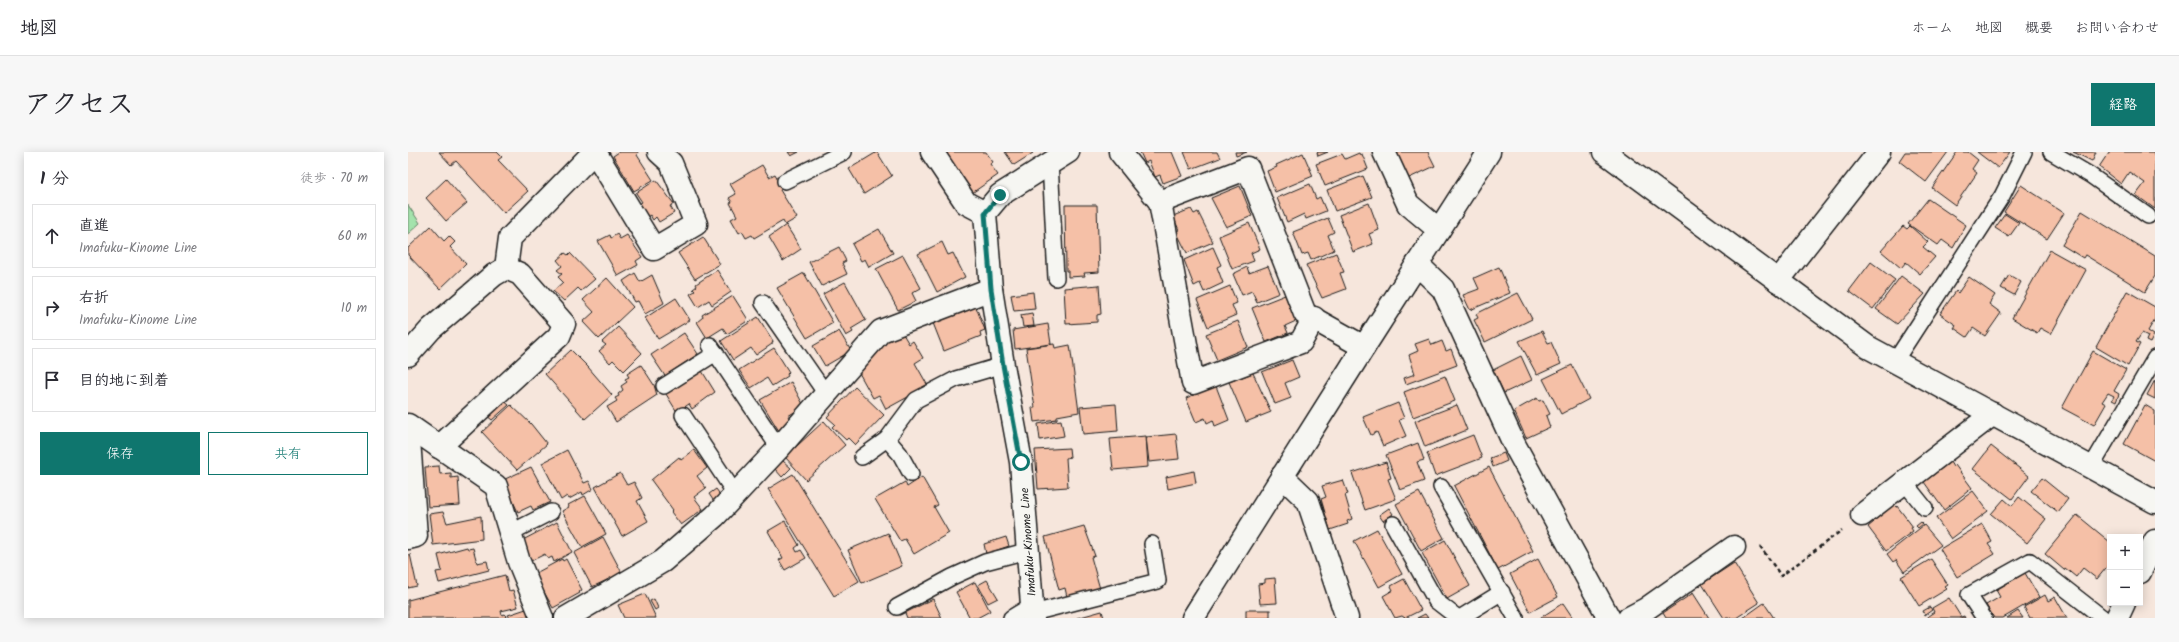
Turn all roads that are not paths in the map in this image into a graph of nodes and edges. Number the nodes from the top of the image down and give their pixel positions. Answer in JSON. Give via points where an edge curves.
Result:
{"nodes":[{"id":1,"x":594,"y":152,"type":"edge"},
{"id":2,"x":659,"y":152,"type":"edge"},
{"id":3,"x":844,"y":152,"type":"edge"},
{"id":4,"x":932,"y":152,"type":"edge"},
{"id":5,"x":1120,"y":152,"type":"edge"},
{"id":6,"x":1384,"y":152,"type":"edge"},
{"id":7,"x":1490,"y":152,"type":"edge"},
{"id":8,"x":1604,"y":152,"type":"edge"},
{"id":9,"x":1879,"y":152,"type":"edge"},
{"id":10,"x":2024,"y":152,"type":"edge"},
{"id":11,"x":2051,"y":152,"type":"edge"},
{"id":12,"x":1059,"y":157,"type":"edge"},
{"id":13,"x":785,"y":181,"type":"dead end"},
{"id":14,"x":1160,"y":202,"type":"junction"},
{"id":15,"x":985,"y":213,"type":"junction"},
{"id":16,"x":2148,"y":216,"type":"dead end"},
{"id":17,"x":1439,"y":230,"type":"junction"},
{"id":18,"x":1417,"y":264,"type":"junction"},
{"id":19,"x":506,"y":268,"type":"junction"},
{"id":20,"x":1056,"y":278,"type":"dead end"},
{"id":21,"x":1778,"y":281,"type":"junction"},
{"id":22,"x":991,"y":289,"type":"junction"},
{"id":23,"x":763,"y":303,"type":"dead end"},
{"id":24,"x":1314,"y":318,"type":"junction"},
{"id":25,"x":1364,"y":347,"type":"junction"},
{"id":26,"x":408,"y":355,"type":"edge"},
{"id":27,"x":2155,"y":358,"type":"edge"},
{"id":28,"x":1895,"y":361,"type":"junction"},
{"id":29,"x":1003,"y":365,"type":"junction"},
{"id":30,"x":664,"y":386,"type":"dead end"},
{"id":31,"x":826,"y":394,"type":"junction"},
{"id":32,"x":1993,"y":414,"type":"junction"},
{"id":33,"x":683,"y":415,"type":"dead end"},
{"id":34,"x":408,"y":425,"type":"edge"},
{"id":35,"x":887,"y":439,"type":"junction"},
{"id":36,"x":439,"y":447,"type":"junction"},
{"id":37,"x":779,"y":448,"type":"junction"},
{"id":38,"x":862,"y":457,"type":"dead end"},
{"id":39,"x":2091,"y":467,"type":"junction"},
{"id":40,"x":911,"y":474,"type":"dead end"},
{"id":41,"x":1282,"y":476,"type":"junction"},
{"id":42,"x":1905,"y":483,"type":"junction"},
{"id":43,"x":1441,"y":487,"type":"dead end"},
{"id":44,"x":736,"y":495,"type":"junction"},
{"id":45,"x":2155,"y":502,"type":"edge"},
{"id":46,"x":1926,"y":508,"type":"dead end"},
{"id":47,"x":551,"y":512,"type":"dead end"},
{"id":48,"x":1862,"y":515,"type":"road end"},
{"id":49,"x":1393,"y":524,"type":"dead end"},
{"id":50,"x":510,"y":534,"type":"junction"},
{"id":51,"x":408,"y":538,"type":"edge"},
{"id":52,"x":2155,"y":541,"type":"edge"},
{"id":53,"x":1152,"y":544,"type":"dead end"},
{"id":54,"x":1734,"y":547,"type":"road end"},
{"id":55,"x":1030,"y":550,"type":"junction"},
{"id":56,"x":2141,"y":570,"type":"edge"},
{"id":57,"x":1502,"y":592,"type":"junction"},
{"id":58,"x":2123,"y":606,"type":"edge"},
{"id":59,"x":897,"y":607,"type":"dead end"},
{"id":60,"x":1033,"y":612,"type":"edge"},
{"id":61,"x":1642,"y":615,"type":"edge"},
{"id":62,"x":542,"y":618,"type":"edge"},
{"id":63,"x":566,"y":618,"type":"edge"},
{"id":64,"x":1011,"y":618,"type":"edge"},
{"id":65,"x":1193,"y":618,"type":"edge"},
{"id":66,"x":1346,"y":618,"type":"edge"},
{"id":67,"x":1459,"y":618,"type":"edge"},
{"id":68,"x":1516,"y":618,"type":"edge"},
{"id":69,"x":1609,"y":618,"type":"edge"},
{"id":70,"x":1984,"y":618,"type":"edge"},
{"id":71,"x":2103,"y":618,"type":"edge"},
{"id":72,"x":2117,"y":618,"type":"edge"}],
"edges":[{"from":1,"to":2,"type":"street","via":[[654,249],[696,224],[671,163]]},
{"from":1,"to":19,"type":"street","via":[[510,238]]},
{"from":3,"to":13,"type":"lane"},
{"from":4,"to":15,"type":"street","via":[[966,203]]},
{"from":5,"to":14,"type":"street"},
{"from":6,"to":17,"type":"street","via":[[1408,204]]},
{"from":7,"to":17,"type":"street"},
{"from":8,"to":21,"type":"street"},
{"from":9,"to":21,"type":"street"},
{"from":10,"to":28,"type":"lane","via":[[2002,196]]},
{"from":11,"to":16,"type":"lane","via":[[2090,175]]},
{"from":12,"to":15,"type":"street","via":[[1000,195]]},
{"from":12,"to":20,"type":"lane"},
{"from":14,"to":24,"type":"street","via":[[1248,168],[1305,314]]},
{"from":14,"to":24,"type":"street","via":[[1193,383],[1301,342]]},
{"from":15,"to":22,"type":"street","name":"Imafuku-Kinome Line"},
{"from":17,"to":18,"type":"street"},
{"from":18,"to":25,"type":"street"},
{"from":18,"to":69,"type":"street","via":[[1443,289],[1514,444]]},
{"from":19,"to":26,"type":"street","via":[[494,275],[431,329]]},
{"from":19,"to":36,"type":"street","via":[[520,274],[564,324],[560,336]]},
{"from":21,"to":28,"type":"street","via":[[1868,347]]},
{"from":22,"to":29,"type":"street","name":"Imafuku-Kinome Line"},
{"from":22,"to":31,"type":"street","via":[[881,332]]},
{"from":23,"to":31,"type":"lane"},
{"from":24,"to":25,"type":"street"},
{"from":25,"to":41,"type":"street"},
{"from":27,"to":39,"type":"lane"},
{"from":28,"to":32,"type":"street"},
{"from":29,"to":35,"type":"lane","via":[[956,379],[916,400]]},
{"from":29,"to":55,"type":"street","name":"Imafuku-Kinome Line","via":[[1021,462]]},
{"from":30,"to":37,"type":"lane","via":[[713,349]]},
{"from":31,"to":37,"type":"street"},
{"from":32,"to":39,"type":"street"},
{"from":32,"to":42,"type":"street"},
{"from":33,"to":44,"type":"lane"},
{"from":34,"to":36,"type":"street"},
{"from":34,"to":51,"type":"street","via":[[416,536]]},
{"from":35,"to":38,"type":"lane"},
{"from":35,"to":40,"type":"lane","via":[[900,454]]},
{"from":36,"to":50,"type":"street","via":[[496,486]]},
{"from":37,"to":44,"type":"street"},
{"from":39,"to":45,"type":"street"},
{"from":41,"to":65,"type":"street"},
{"from":41,"to":66,"type":"street","via":[[1308,501]]},
{"from":42,"to":46,"type":"lane"},
{"from":42,"to":48,"type":"street"},
{"from":43,"to":57,"type":"lane"},
{"from":44,"to":63,"type":"street","via":[[663,561]]},
{"from":47,"to":50,"type":"lane"},
{"from":49,"to":67,"type":"lane","via":[[1436,601]]},
{"from":50,"to":62,"type":"street"},
{"from":52,"to":56,"type":"street"},
{"from":53,"to":60,"type":"lane","via":[[1158,581]]},
{"from":54,"to":61,"type":"street"},
{"from":55,"to":59,"type":"lane","via":[[985,562]]},
{"from":55,"to":60,"type":"street","name":"Imafuku-Kinome Line"},
{"from":57,"to":67,"type":"lane"},
{"from":57,"to":68,"type":"lane"},
{"from":58,"to":72,"type":"street"},
{"from":60,"to":64,"type":"lane"},
{"from":70,"to":71,"type":"lane","via":[[1969,595],[2030,560]]}]}
